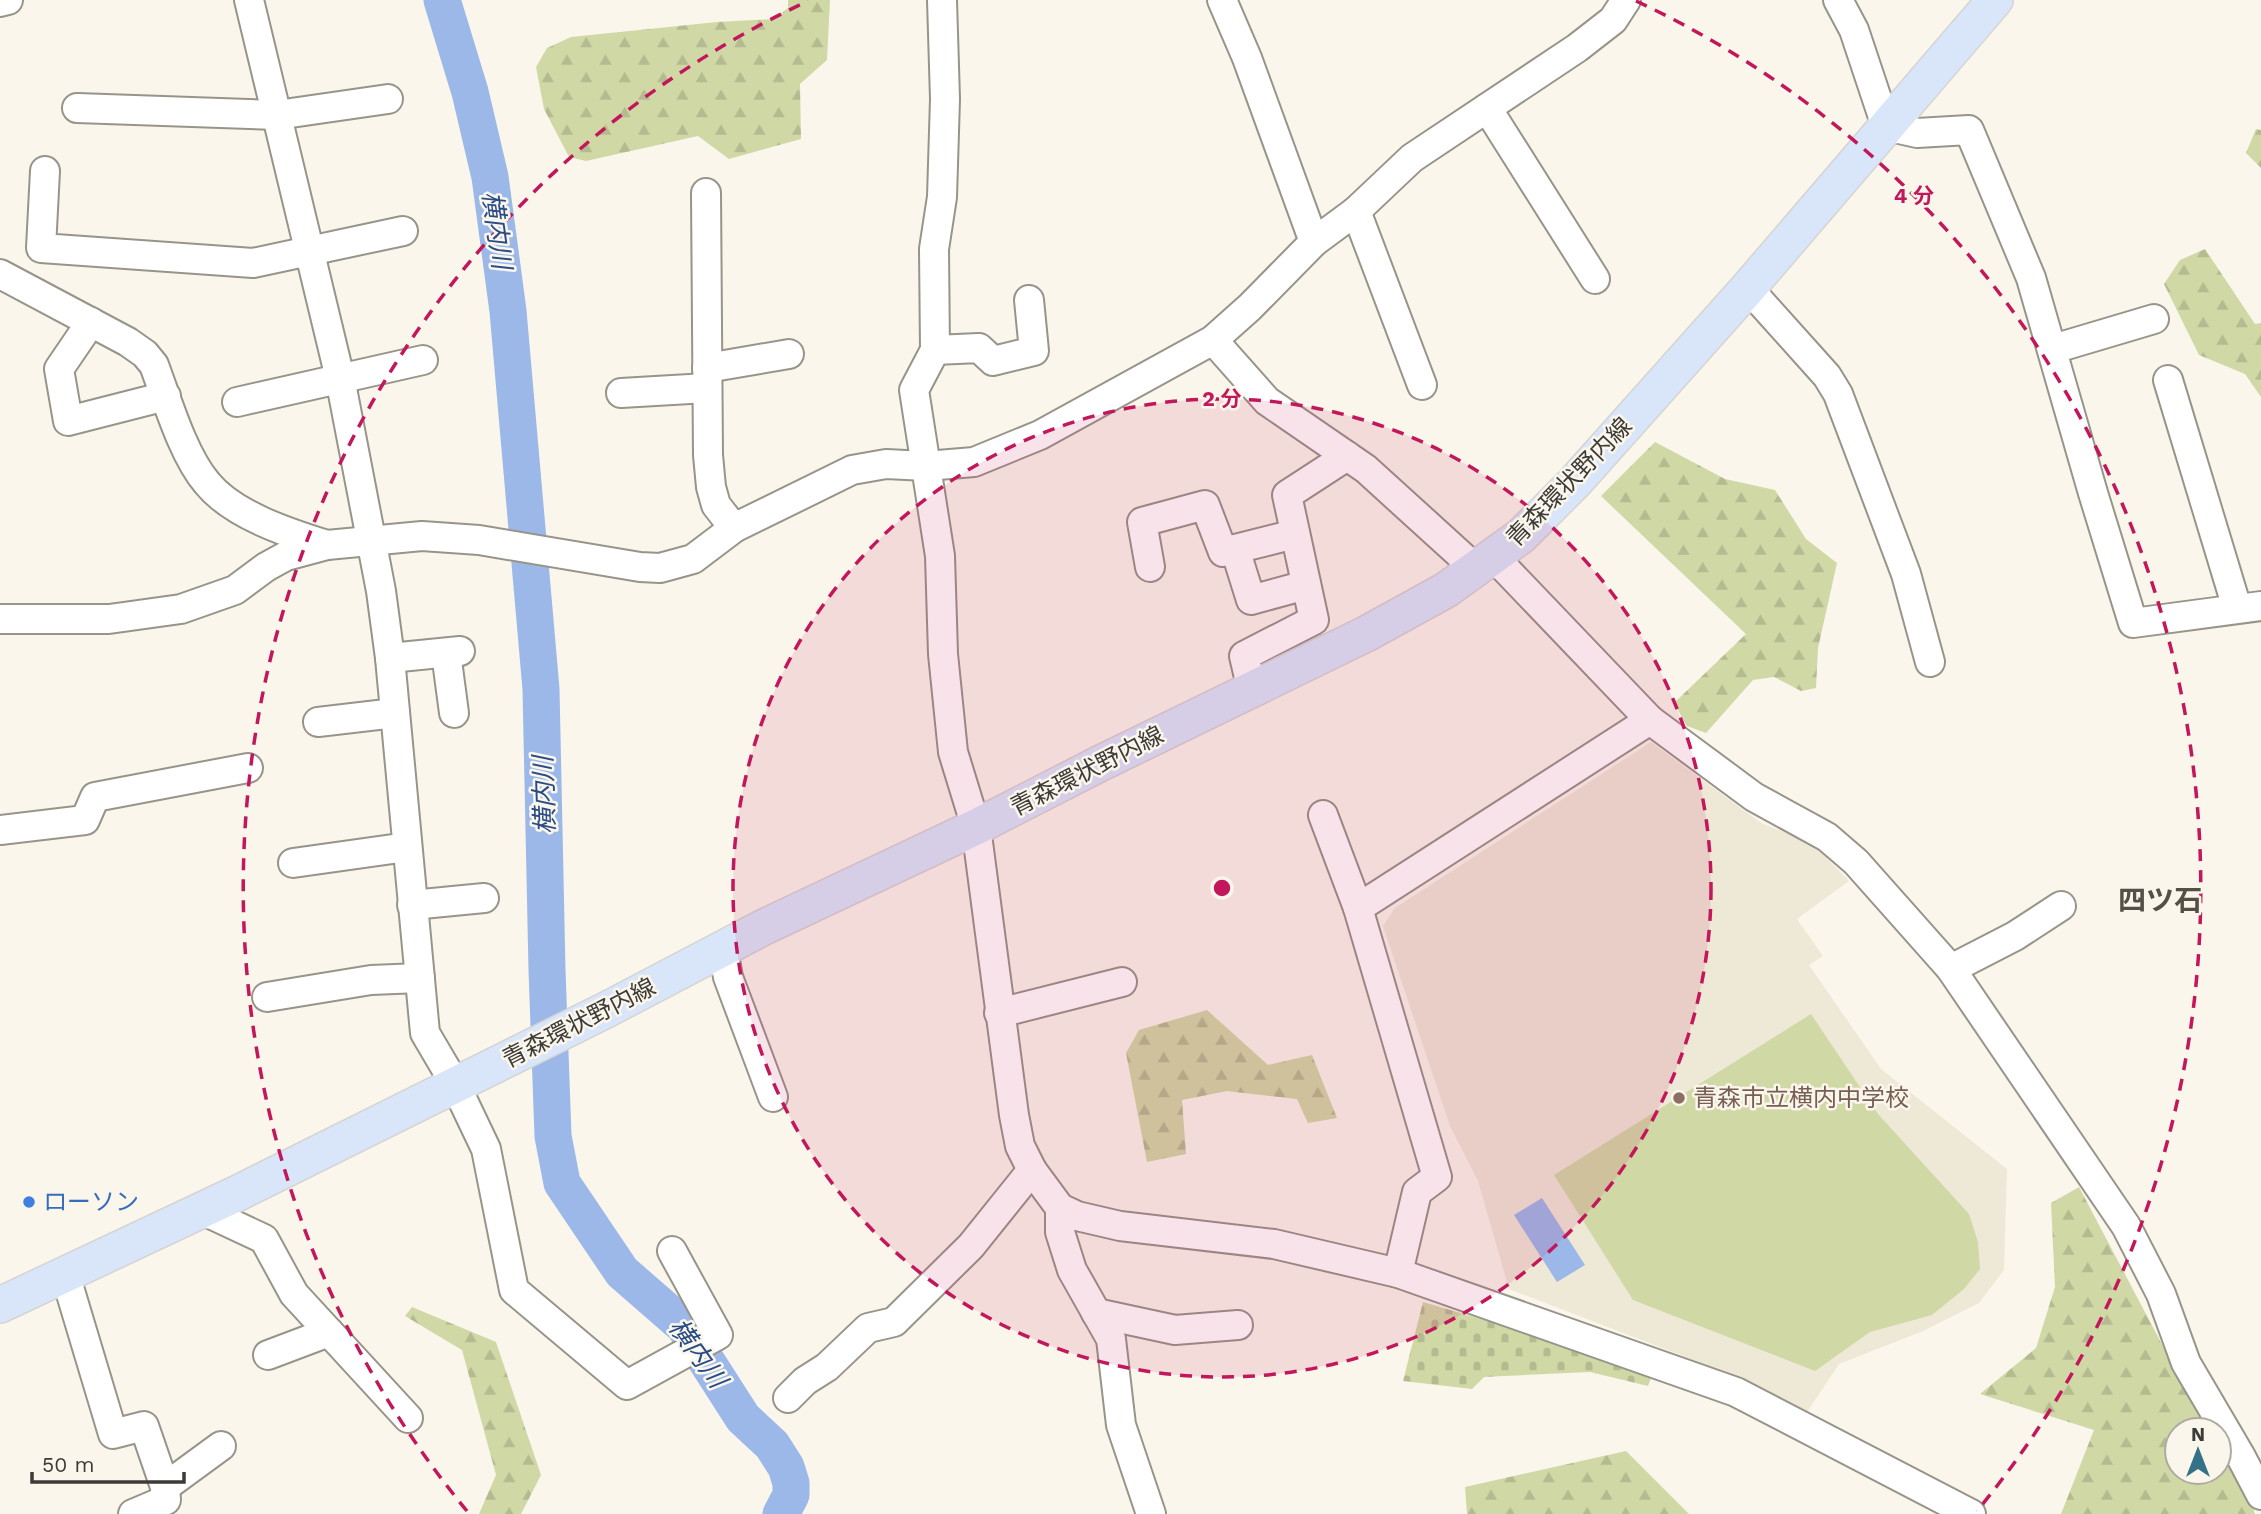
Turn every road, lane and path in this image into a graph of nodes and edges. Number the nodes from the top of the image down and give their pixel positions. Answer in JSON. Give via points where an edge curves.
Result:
{"nodes":[{"id":1,"x":8,"y":0,"type":"edge"},
{"id":2,"x":249,"y":0,"type":"edge"},
{"id":3,"x":942,"y":0,"type":"edge"},
{"id":4,"x":1222,"y":0,"type":"edge"},
{"id":5,"x":1626,"y":0,"type":"edge"},
{"id":6,"x":1838,"y":0,"type":"edge"},
{"id":7,"x":1995,"y":0,"type":"edge"},
{"id":8,"x":0,"y":2,"type":"edge"},
{"id":9,"x":388,"y":99,"type":"dead end"},
{"id":10,"x":77,"y":108,"type":"dead end"},
{"id":11,"x":1487,"y":108,"type":"junction"},
{"id":12,"x":277,"y":115,"type":"junction"},
{"id":13,"x":1886,"y":126,"type":"junction"},
{"id":14,"x":45,"y":171,"type":"dead end"},
{"id":15,"x":706,"y":193,"type":"dead end"},
{"id":16,"x":1356,"y":211,"type":"junction"},
{"id":17,"x":403,"y":231,"type":"dead end"},
{"id":18,"x":1314,"y":242,"type":"junction"},
{"id":19,"x":311,"y":251,"type":"junction"},
{"id":20,"x":0,"y":274,"type":"edge"},
{"id":21,"x":1595,"y":279,"type":"dead end"},
{"id":22,"x":1748,"y":288,"type":"junction"},
{"id":23,"x":1029,"y":300,"type":"dead end"},
{"id":24,"x":2154,"y":319,"type":"dead end"},
{"id":25,"x":91,"y":322,"type":"junction"},
{"id":26,"x":1213,"y":340,"type":"junction"},
{"id":27,"x":2053,"y":349,"type":"junction"},
{"id":28,"x":935,"y":350,"type":"junction"},
{"id":29,"x":789,"y":354,"type":"dead end"},
{"id":30,"x":423,"y":360,"type":"dead end"},
{"id":31,"x":340,"y":378,"type":"junction"},
{"id":32,"x":707,"y":378,"type":"junction"},
{"id":33,"x":2168,"y":380,"type":"dead end"},
{"id":34,"x":1422,"y":385,"type":"dead end"},
{"id":35,"x":621,"y":393,"type":"dead end"},
{"id":36,"x":166,"y":396,"type":"junction"},
{"id":37,"x":237,"y":402,"type":"dead end"},
{"id":38,"x":1347,"y":456,"type":"junction"},
{"id":39,"x":926,"y":466,"type":"junction"},
{"id":40,"x":734,"y":528,"type":"junction"},
{"id":41,"x":1295,"y":534,"type":"junction"},
{"id":42,"x":372,"y":542,"type":"junction"},
{"id":43,"x":327,"y":545,"type":"junction"},
{"id":44,"x":1235,"y":549,"type":"junction"},
{"id":45,"x":1485,"y":563,"type":"junction"},
{"id":46,"x":1150,"y":567,"type":"dead end"},
{"id":47,"x":1306,"y":585,"type":"junction"},
{"id":48,"x":2249,"y":607,"type":"edge"},
{"id":49,"x":0,"y":619,"type":"edge"},
{"id":50,"x":390,"y":658,"type":"junction"},
{"id":51,"x":1930,"y":662,"type":"dead end"},
{"id":52,"x":1252,"y":690,"type":"junction"},
{"id":53,"x":395,"y":713,"type":"junction"},
{"id":54,"x":454,"y":713,"type":"dead end"},
{"id":55,"x":1650,"y":720,"type":"junction"},
{"id":56,"x":318,"y":722,"type":"dead end"},
{"id":57,"x":248,"y":768,"type":"dead end"},
{"id":58,"x":1323,"y":815,"type":"dead end"},
{"id":59,"x":976,"y":827,"type":"junction"},
{"id":60,"x":0,"y":830,"type":"edge"},
{"id":61,"x":407,"y":848,"type":"junction"},
{"id":62,"x":293,"y":863,"type":"dead end"},
{"id":63,"x":484,"y":898,"type":"dead end"},
{"id":64,"x":412,"y":905,"type":"junction"},
{"id":65,"x":2061,"y":906,"type":"dead end"},
{"id":66,"x":1359,"y":908,"type":"junction"},
{"id":67,"x":723,"y":949,"type":"junction"},
{"id":68,"x":1951,"y":969,"type":"junction"},
{"id":69,"x":420,"y":978,"type":"junction"},
{"id":70,"x":1122,"y":982,"type":"dead end"},
{"id":71,"x":267,"y":997,"type":"dead end"},
{"id":72,"x":999,"y":1013,"type":"junction"},
{"id":73,"x":455,"y":1084,"type":"junction"},
{"id":74,"x":773,"y":1097,"type":"dead end"},
{"id":75,"x":1032,"y":1170,"type":"junction"},
{"id":76,"x":1059,"y":1208,"type":"junction"},
{"id":77,"x":202,"y":1210,"type":"junction"},
{"id":78,"x":672,"y":1251,"type":"dead end"},
{"id":79,"x":1398,"y":1273,"type":"junction"},
{"id":80,"x":65,"y":1274,"type":"junction"},
{"id":81,"x":0,"y":1305,"type":"edge"},
{"id":82,"x":1096,"y":1313,"type":"junction"},
{"id":83,"x":1238,"y":1325,"type":"dead end"},
{"id":84,"x":329,"y":1332,"type":"junction"},
{"id":85,"x":268,"y":1355,"type":"dead end"},
{"id":86,"x":788,"y":1398,"type":"dead end"},
{"id":87,"x":408,"y":1418,"type":"dead end"},
{"id":88,"x":221,"y":1446,"type":"dead end"},
{"id":89,"x":161,"y":1474,"type":"junction"},
{"id":90,"x":2261,"y":1495,"type":"edge"},
{"id":91,"x":133,"y":1514,"type":"edge"},
{"id":92,"x":1151,"y":1514,"type":"edge"},
{"id":93,"x":1971,"y":1514,"type":"edge"}],
"edges":[{"from":1,"to":8,"type":"street"},
{"from":2,"to":12,"type":"street"},
{"from":3,"to":28,"type":"street","via":[[945,99],[942,197],[934,249]]},
{"from":4,"to":18,"type":"street"},
{"from":5,"to":11,"type":"street","via":[[1613,20]]},
{"from":6,"to":13,"type":"street","via":[[1854,30]]},
{"from":7,"to":13,"type":"main road","name":"青森環状野内線"},
{"from":9,"to":12,"type":"street"},
{"from":10,"to":12,"type":"street"},
{"from":11,"to":16,"type":"street","via":[[1412,158]]},
{"from":11,"to":21,"type":"street"},
{"from":12,"to":19,"type":"street"},
{"from":13,"to":22,"type":"main road","name":"青森環状野内線"},
{"from":13,"to":27,"type":"street","via":[[1917,132],[1969,130],[2031,278]]},
{"from":14,"to":19,"type":"street","via":[[41,248],[253,263]]},
{"from":15,"to":32,"type":"street"},
{"from":16,"to":18,"type":"street"},
{"from":16,"to":34,"type":"street"},
{"from":17,"to":19,"type":"street"},
{"from":18,"to":26,"type":"street"},
{"from":19,"to":31,"type":"street"},
{"from":20,"to":25,"type":"street"},
{"from":22,"to":45,"type":"main road","name":"青森環状野内線","via":[[1574,483],[1521,536]]},
{"from":22,"to":51,"type":"street","via":[[1838,394],[1906,574]]},
{"from":23,"to":28,"type":"street","via":[[1034,351],[993,361],[979,348]]},
{"from":24,"to":27,"type":"street"},
{"from":25,"to":36,"type":"street","via":[[145,354]]},
{"from":25,"to":36,"type":"street","via":[[59,369],[68,421]]},
{"from":26,"to":38,"type":"street","via":[[1267,401]]},
{"from":26,"to":39,"type":"street","via":[[1040,435],[974,462]]},
{"from":27,"to":48,"type":"street","via":[[2133,623]]},
{"from":28,"to":39,"type":"street","via":[[914,390]]},
{"from":29,"to":32,"type":"street"},
{"from":30,"to":31,"type":"street"},
{"from":31,"to":37,"type":"street"},
{"from":31,"to":42,"type":"street"},
{"from":32,"to":35,"type":"street"},
{"from":32,"to":40,"type":"street","via":[[711,488],[716,505]]},
{"from":33,"to":48,"type":"street"},
{"from":36,"to":43,"type":"street","via":[[191,457],[208,484],[265,522]]},
{"from":38,"to":41,"type":"street","via":[[1287,495]]},
{"from":38,"to":45,"type":"street"},
{"from":39,"to":40,"type":"street","via":[[886,464],[852,470]]},
{"from":39,"to":59,"type":"street","via":[[940,556],[953,752]]},
{"from":40,"to":42,"type":"street","via":[[693,559],[660,568],[479,540],[422,536]]},
{"from":41,"to":44,"type":"street"},
{"from":41,"to":47,"type":"street"},
{"from":42,"to":43,"type":"street"},
{"from":42,"to":50,"type":"street"},
{"from":43,"to":49,"type":"street","via":[[286,556],[235,590],[181,609],[109,619]]},
{"from":44,"to":46,"type":"street","via":[[1223,552],[1205,505],[1142,522]]},
{"from":44,"to":47,"type":"street","via":[[1251,600]]},
{"from":45,"to":52,"type":"main road","name":"青森環状野内線","via":[[1406,613]]},
{"from":45,"to":55,"type":"street"},
{"from":47,"to":52,"type":"street","via":[[1314,620],[1244,656]]},
{"from":50,"to":53,"type":"street"},
{"from":50,"to":54,"type":"street","via":[[453,652]]},
{"from":52,"to":59,"type":"main road","name":"青森環状野内線"},
{"from":53,"to":56,"type":"street"},
{"from":53,"to":61,"type":"street"},
{"from":55,"to":66,"type":"street"},
{"from":55,"to":68,"type":"street","via":[[1754,797],[1827,837],[1856,862]]},
{"from":57,"to":60,"type":"street","via":[[95,797],[85,820]]},
{"from":58,"to":66,"type":"street"},
{"from":59,"to":67,"type":"main road","name":"青森環状野内線"},
{"from":59,"to":72,"type":"street"},
{"from":61,"to":62,"type":"street"},
{"from":61,"to":64,"type":"street"},
{"from":63,"to":64,"type":"street"},
{"from":64,"to":69,"type":"street"},
{"from":65,"to":68,"type":"street"},
{"from":66,"to":79,"type":"street","via":[[1437,1177],[1417,1192]]},
{"from":67,"to":73,"type":"main road","name":"青森環状野内線"},
{"from":67,"to":74,"type":"street","via":[[728,977]]},
{"from":68,"to":90,"type":"street","via":[[2126,1226],[2161,1294],[2186,1363]]},
{"from":69,"to":71,"type":"street","via":[[371,980]]},
{"from":69,"to":73,"type":"street","via":[[425,1033]]},
{"from":70,"to":72,"type":"street"},
{"from":72,"to":75,"type":"street","via":[[1020,1146]]},
{"from":73,"to":77,"type":"main road","name":"青森環状野内線"},
{"from":73,"to":78,"type":"street","via":[[486,1149],[514,1290],[627,1385],[718,1335]]},
{"from":75,"to":76,"type":"street"},
{"from":75,"to":86,"type":"street","via":[[995,1220],[894,1322],[869,1328]]},
{"from":76,"to":79,"type":"street","via":[[1120,1226],[1273,1244]]},
{"from":76,"to":82,"type":"street","via":[[1060,1232],[1072,1270]]},
{"from":77,"to":80,"type":"main road","name":"青森環状野内線"},
{"from":77,"to":84,"type":"street","via":[[264,1239],[294,1294]]},
{"from":79,"to":93,"type":"street","via":[[1736,1392]]},
{"from":80,"to":81,"type":"main road","name":"青森環状野内線"},
{"from":80,"to":89,"type":"street","via":[[113,1434],[144,1426]]},
{"from":82,"to":83,"type":"street","via":[[1175,1330]]},
{"from":82,"to":92,"type":"street","via":[[1111,1339],[1121,1425]]},
{"from":84,"to":85,"type":"street"},
{"from":84,"to":87,"type":"street"},
{"from":88,"to":89,"type":"street"},
{"from":89,"to":91,"type":"street","via":[[166,1500]]}]}
